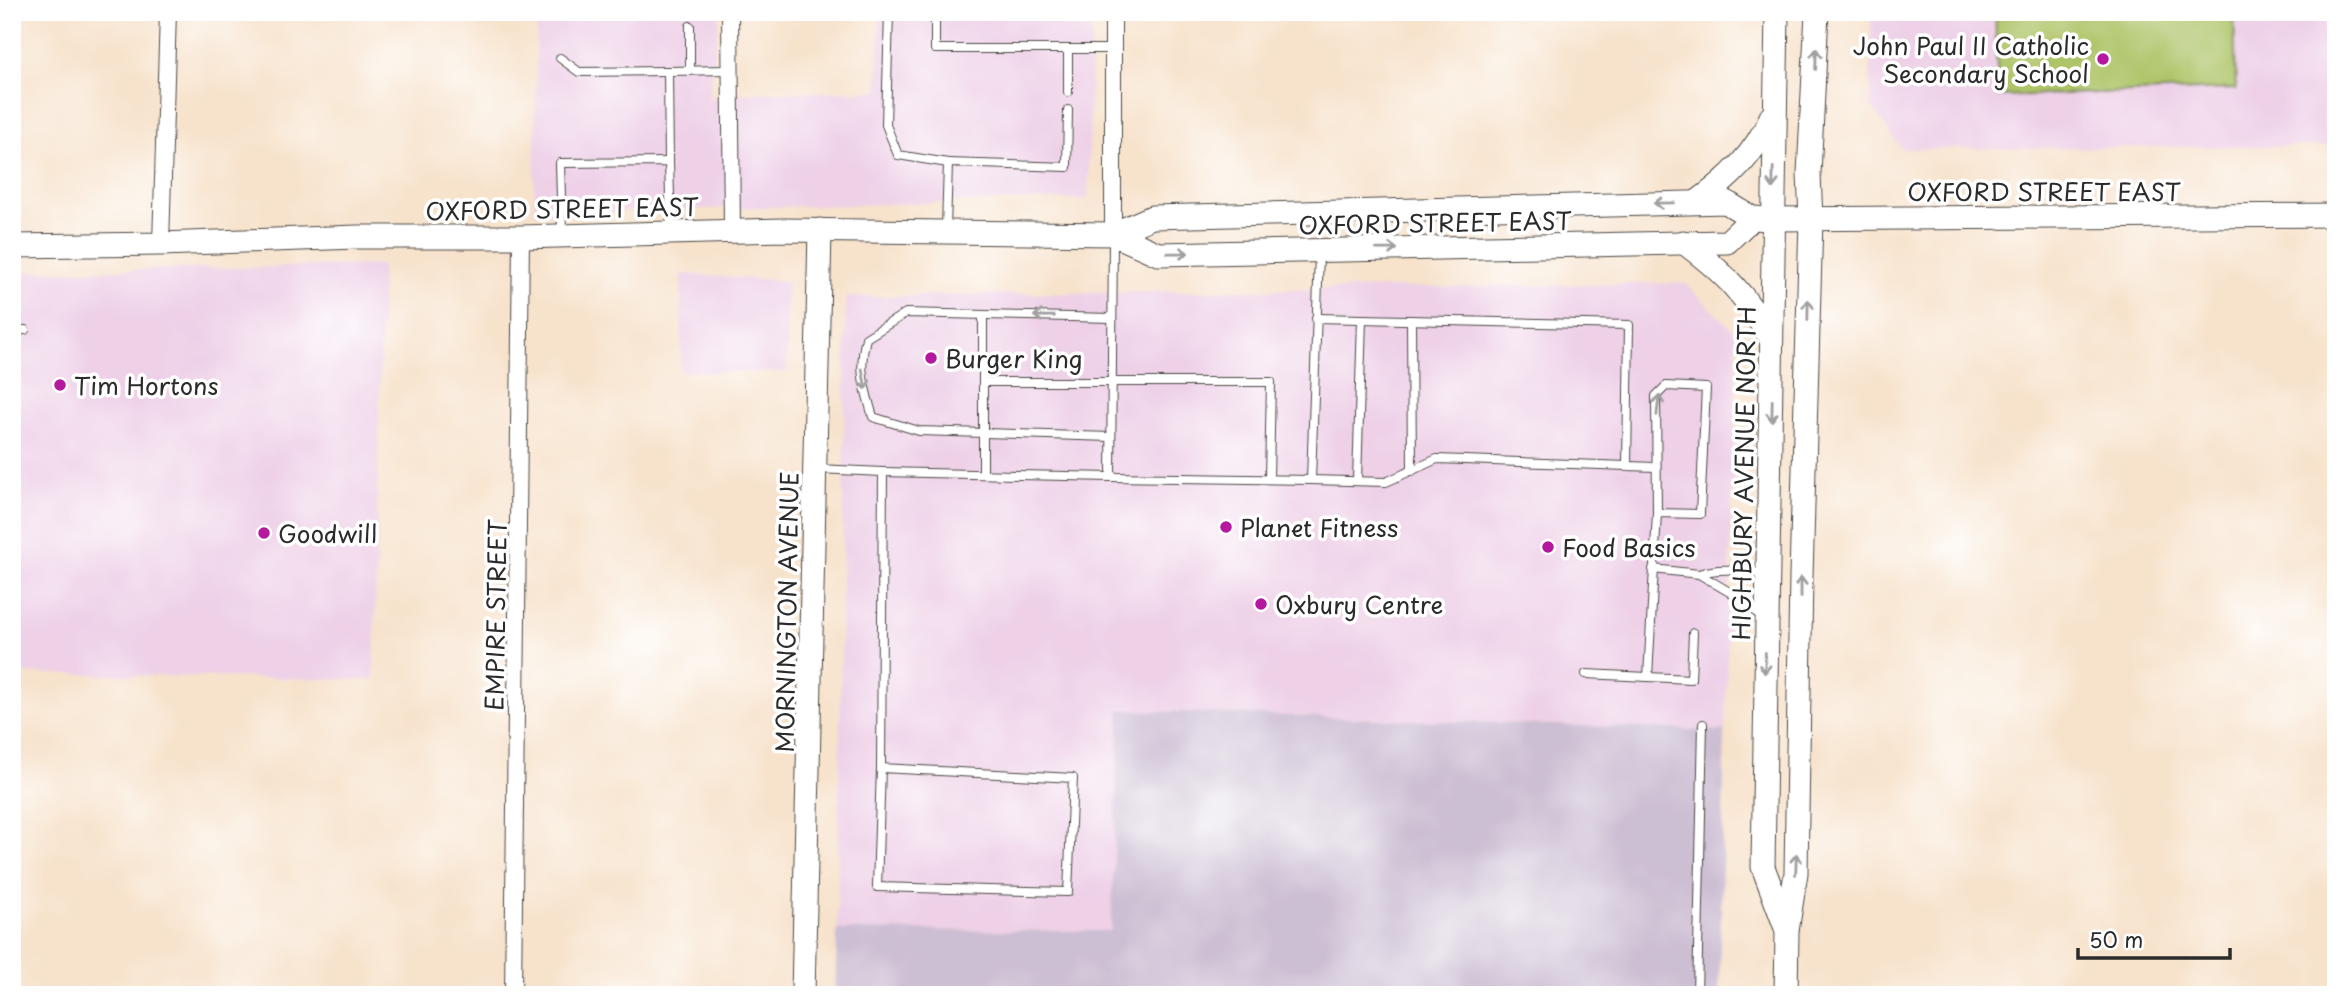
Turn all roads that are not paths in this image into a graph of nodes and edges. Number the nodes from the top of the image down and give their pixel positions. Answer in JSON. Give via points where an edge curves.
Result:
{"nodes":[{"id":1,"x":168,"y":12,"type":"edge"},
{"id":2,"x":730,"y":12,"type":"edge"},
{"id":3,"x":889,"y":12,"type":"edge"},
{"id":4,"x":934,"y":12,"type":"edge"},
{"id":5,"x":1113,"y":12,"type":"edge"},
{"id":6,"x":1777,"y":12,"type":"edge"},
{"id":7,"x":1817,"y":12,"type":"edge"},
{"id":8,"x":690,"y":26,"type":"dead end"},
{"id":9,"x":1068,"y":49,"type":"junction"},
{"id":10,"x":1113,"y":49,"type":"junction"},
{"id":11,"x":560,"y":58,"type":"dead end"},
{"id":12,"x":730,"y":70,"type":"junction"},
{"id":13,"x":668,"y":71,"type":"junction"},
{"id":14,"x":690,"y":71,"type":"junction"},
{"id":15,"x":1068,"y":92,"type":"dead end"},
{"id":16,"x":1774,"y":107,"type":"junction"},
{"id":17,"x":1068,"y":110,"type":"dead end"},
{"id":18,"x":669,"y":162,"type":"junction"},
{"id":19,"x":948,"y":163,"type":"junction"},
{"id":20,"x":1697,"y":202,"type":"junction"},
{"id":21,"x":2336,"y":215,"type":"edge"},
{"id":22,"x":1762,"y":219,"type":"junction"},
{"id":23,"x":1811,"y":219,"type":"junction"},
{"id":24,"x":820,"y":230,"type":"junction"},
{"id":25,"x":732,"y":231,"type":"junction"},
{"id":26,"x":671,"y":232,"type":"junction"},
{"id":27,"x":946,"y":232,"type":"junction"},
{"id":28,"x":1113,"y":234,"type":"junction"},
{"id":29,"x":562,"y":235,"type":"junction"},
{"id":30,"x":521,"y":237,"type":"junction"},
{"id":31,"x":1683,"y":242,"type":"junction"},
{"id":32,"x":161,"y":244,"type":"junction"},
{"id":33,"x":12,"y":246,"type":"edge"},
{"id":34,"x":1319,"y":251,"type":"junction"},
{"id":35,"x":983,"y":315,"type":"junction"},
{"id":36,"x":1112,"y":318,"type":"junction"},
{"id":37,"x":1316,"y":318,"type":"junction"},
{"id":38,"x":1362,"y":319,"type":"junction"},
{"id":39,"x":1411,"y":320,"type":"junction"},
{"id":40,"x":12,"y":330,"type":"edge"},
{"id":41,"x":25,"y":330,"type":"dead end"},
{"id":42,"x":1773,"y":343,"type":"junction"},
{"id":43,"x":984,"y":382,"type":"junction"},
{"id":44,"x":1112,"y":383,"type":"junction"},
{"id":45,"x":983,"y":433,"type":"junction"},
{"id":46,"x":1111,"y":437,"type":"junction"},
{"id":47,"x":1627,"y":467,"type":"junction"},
{"id":48,"x":1656,"y":467,"type":"junction"},
{"id":49,"x":815,"y":469,"type":"junction"},
{"id":50,"x":1412,"y":471,"type":"junction"},
{"id":51,"x":883,"y":472,"type":"junction"},
{"id":52,"x":983,"y":474,"type":"junction"},
{"id":53,"x":1111,"y":477,"type":"junction"},
{"id":54,"x":1269,"y":479,"type":"junction"},
{"id":55,"x":1311,"y":480,"type":"junction"},
{"id":56,"x":1357,"y":481,"type":"junction"},
{"id":57,"x":1657,"y":513,"type":"junction"},
{"id":58,"x":1653,"y":569,"type":"junction"},
{"id":59,"x":1699,"y":574,"type":"junction"},
{"id":60,"x":1769,"y":575,"type":"junction"},
{"id":61,"x":1767,"y":622,"type":"junction"},
{"id":62,"x":1693,"y":633,"type":"dead end"},
{"id":63,"x":1586,"y":674,"type":"dead end"},
{"id":64,"x":1648,"y":677,"type":"junction"},
{"id":65,"x":1703,"y":724,"type":"dead end"},
{"id":66,"x":881,"y":768,"type":"junction"},
{"id":67,"x":1787,"y":931,"type":"junction"},
{"id":68,"x":513,"y":995,"type":"edge"},
{"id":69,"x":803,"y":995,"type":"edge"},
{"id":70,"x":1697,"y":995,"type":"edge"},
{"id":71,"x":1786,"y":995,"type":"edge"}],
"edges":[{"from":1,"to":32,"type":"street"},
{"from":2,"to":12,"type":"street"},
{"from":3,"to":19,"type":"lane","via":[[886,125],[898,155]]},
{"from":4,"to":9,"type":"lane","via":[[935,49]]},
{"from":5,"to":10,"type":"street"},
{"from":6,"to":16,"type":"main road","name":"HIGHBURY AVENUE NORTH"},
{"from":23,"to":7,"type":"main road","name":"HIGHBURY AVENUE NORTH","one_way":true},
{"from":8,"to":14,"type":"lane"},
{"from":9,"to":10,"type":"lane"},
{"from":9,"to":15,"type":"lane"},
{"from":10,"to":28,"type":"street"},
{"from":11,"to":13,"type":"lane","via":[[579,72]]},
{"from":12,"to":14,"type":"lane"},
{"from":12,"to":25,"type":"street"},
{"from":13,"to":14,"type":"lane"},
{"from":13,"to":18,"type":"lane"},
{"from":16,"to":20,"type":"main road","via":[[1745,160]]},
{"from":16,"to":22,"type":"main road","name":"HIGHBURY AVENUE NORTH","one_way":true},
{"from":17,"to":19,"type":"lane","via":[[1067,167]]},
{"from":18,"to":26,"type":"lane"},
{"from":18,"to":29,"type":"lane","via":[[560,163]]},
{"from":19,"to":27,"type":"lane"},
{"from":20,"to":22,"type":"main road","name":"OXFORD STREET EAST","via":[[1726,202]]},
{"from":20,"to":28,"type":"main road","name":"OXFORD STREET EAST","one_way":true,"via":[[1152,216]]},
{"from":21,"to":23,"type":"main road","name":"OXFORD STREET EAST"},
{"from":22,"to":23,"type":"main road","name":"OXFORD STREET EAST"},
{"from":22,"to":31,"type":"main road","name":"OXFORD STREET EAST","via":[[1727,242]]},
{"from":22,"to":42,"type":"main road","name":"HIGHBURY AVENUE NORTH"},
{"from":67,"to":23,"type":"main road","name":"HIGHBURY AVENUE NORTH","one_way":true,"via":[[1796,873]]},
{"from":24,"to":25,"type":"main road","name":"OXFORD STREET EAST"},
{"from":24,"to":27,"type":"main road","name":"OXFORD STREET EAST"},
{"from":24,"to":49,"type":"main road","name":"MORNINGTON AVENUE"},
{"from":25,"to":26,"type":"main road","name":"OXFORD STREET EAST"},
{"from":26,"to":29,"type":"main road","name":"OXFORD STREET EAST"},
{"from":27,"to":28,"type":"main road","name":"OXFORD STREET EAST"},
{"from":28,"to":34,"type":"main road","name":"OXFORD STREET EAST","one_way":true,"via":[[1158,254]]},
{"from":28,"to":36,"type":"lane"},
{"from":29,"to":30,"type":"main road","name":"OXFORD STREET EAST"},
{"from":30,"to":32,"type":"main road","name":"OXFORD STREET EAST"},
{"from":30,"to":68,"type":"street","name":"EMPIRE STREET"},
{"from":34,"to":31,"type":"main road","name":"OXFORD STREET EAST","one_way":true},
{"from":31,"to":42,"type":"main road","via":[[1737,287]]},
{"from":32,"to":33,"type":"main road","name":"OXFORD STREET EAST"},
{"from":34,"to":37,"type":"lane"},
{"from":36,"to":35,"type":"lane","one_way":true},
{"from":35,"to":43,"type":"lane"},
{"from":35,"to":45,"type":"lane","one_way":true,"via":[[906,313],[866,338],[860,359],[873,417],[919,430]]},
{"from":36,"to":44,"type":"lane"},
{"from":37,"to":38,"type":"lane"},
{"from":37,"to":55,"type":"lane"},
{"from":38,"to":39,"type":"lane"},
{"from":38,"to":56,"type":"lane"},
{"from":39,"to":47,"type":"lane","via":[[1629,325]]},
{"from":39,"to":50,"type":"lane"},
{"from":40,"to":41,"type":"lane"},
{"from":42,"to":60,"type":"main road","name":"HIGHBURY AVENUE NORTH","one_way":true},
{"from":43,"to":44,"type":"lane"},
{"from":43,"to":45,"type":"lane"},
{"from":44,"to":46,"type":"lane"},
{"from":44,"to":54,"type":"lane","via":[[1271,383]]},
{"from":45,"to":46,"type":"lane"},
{"from":45,"to":52,"type":"lane"},
{"from":46,"to":53,"type":"lane"},
{"from":47,"to":48,"type":"lane"},
{"from":47,"to":50,"type":"lane","via":[[1437,459]]},
{"from":48,"to":57,"type":"lane"},
{"from":48,"to":57,"type":"lane","one_way":true,"via":[[1657,396],[1666,387],[1706,388],[1700,514]]},
{"from":49,"to":51,"type":"lane"},
{"from":49,"to":69,"type":"main road","name":"MORNINGTON AVENUE"},
{"from":50,"to":56,"type":"lane","via":[[1386,482]]},
{"from":51,"to":52,"type":"lane"},
{"from":51,"to":66,"type":"lane"},
{"from":52,"to":53,"type":"lane"},
{"from":53,"to":54,"type":"lane"},
{"from":54,"to":55,"type":"lane"},
{"from":55,"to":56,"type":"lane"},
{"from":57,"to":58,"type":"lane"},
{"from":58,"to":59,"type":"lane"},
{"from":58,"to":64,"type":"lane"},
{"from":59,"to":60,"type":"lane","via":[[1731,569]]},
{"from":59,"to":61,"type":"lane","via":[[1743,600]]},
{"from":60,"to":61,"type":"main road","name":"HIGHBURY AVENUE NORTH"},
{"from":61,"to":67,"type":"main road","name":"HIGHBURY AVENUE NORTH","one_way":true,"via":[[1763,867]]},
{"from":62,"to":64,"type":"lane","via":[[1691,679]]},
{"from":63,"to":64,"type":"lane"},
{"from":65,"to":70,"type":"lane"},
{"from":66,"to":66,"type":"lane","via":[[1073,778],[1068,892],[877,887]]},
{"from":67,"to":71,"type":"main road","name":"HIGHBURY AVENUE NORTH"}]}
